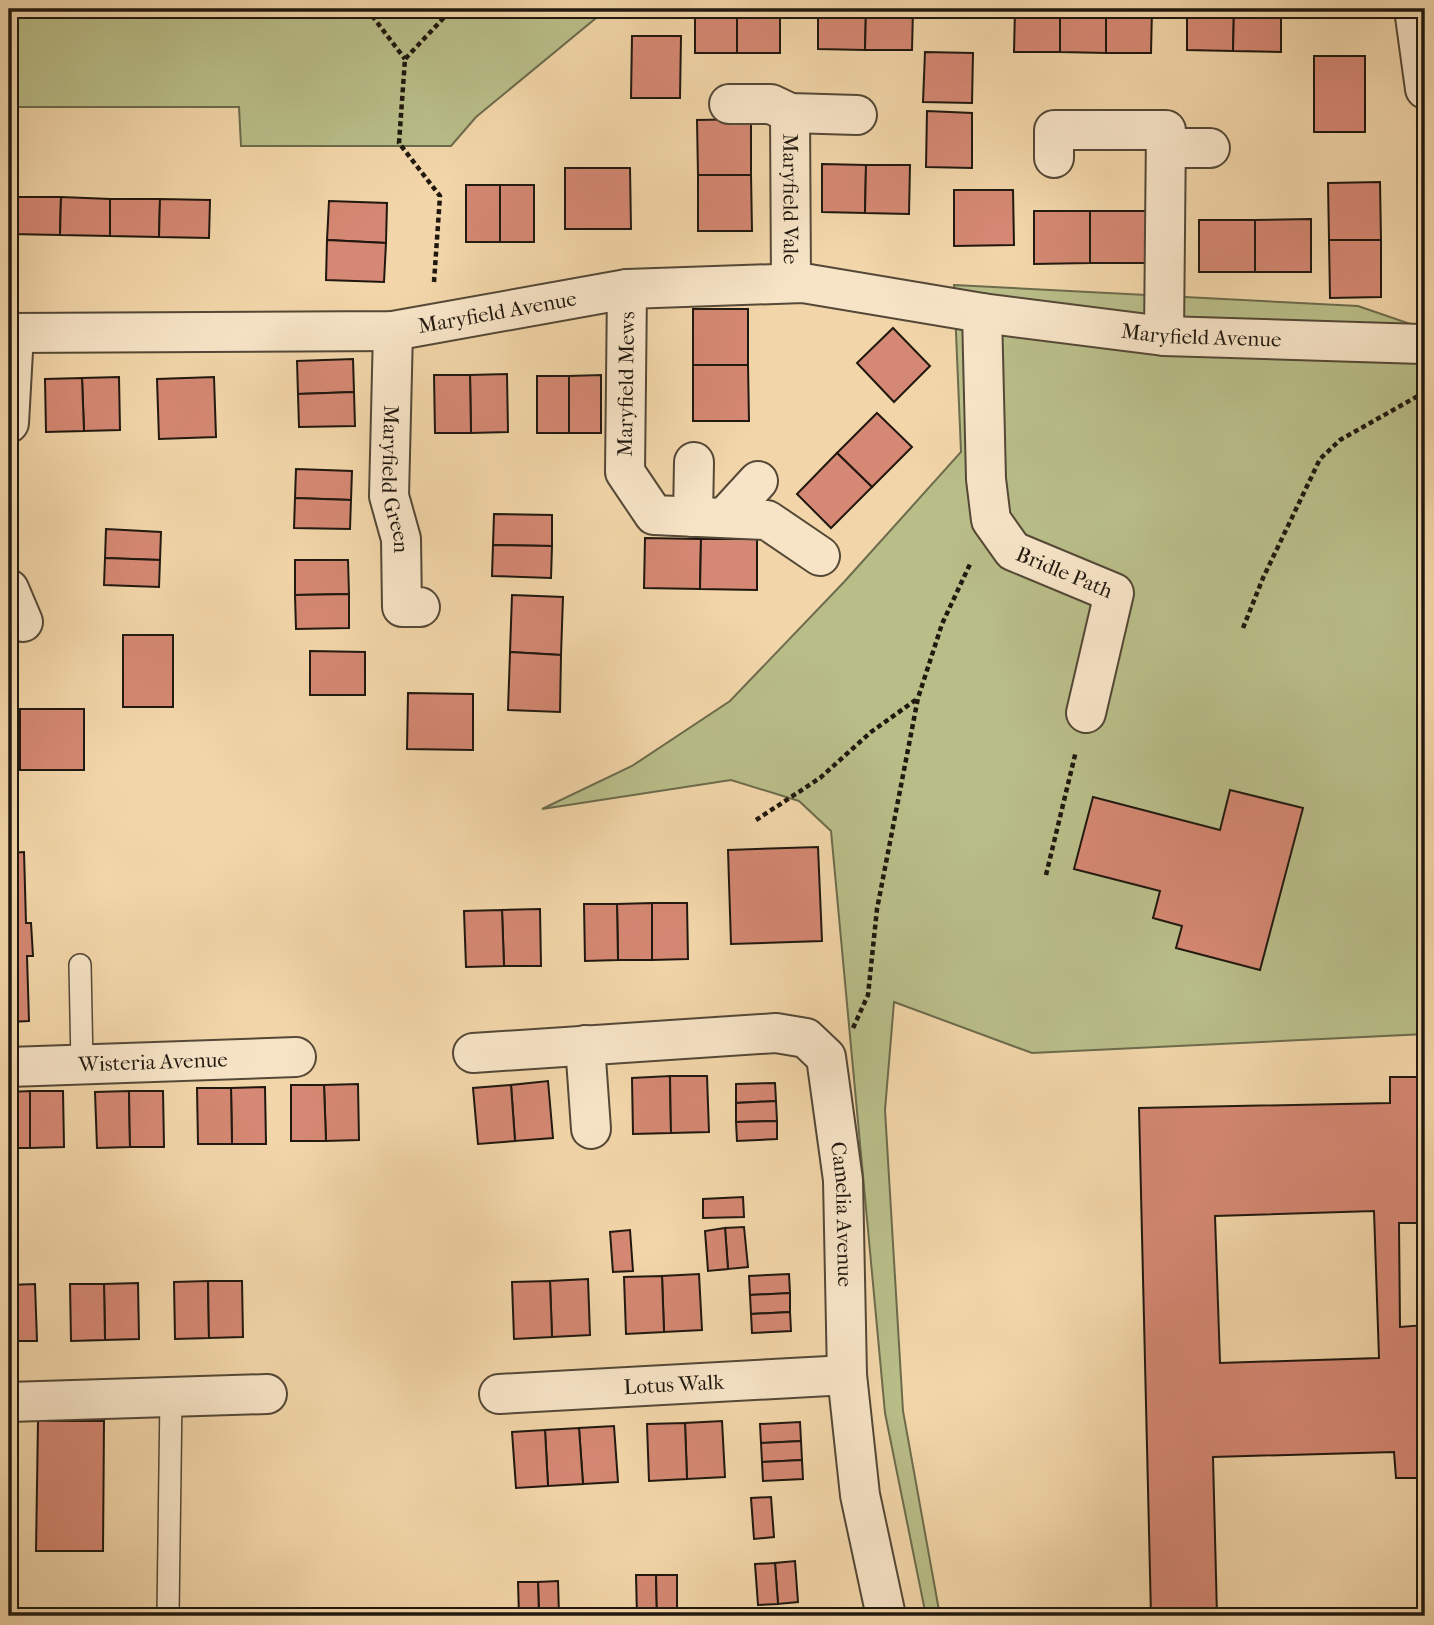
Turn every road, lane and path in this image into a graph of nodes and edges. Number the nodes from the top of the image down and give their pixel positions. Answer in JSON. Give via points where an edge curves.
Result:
{"nodes":[{"id":1,"x":367,"y":9,"type":"edge"},
{"id":2,"x":452,"y":9,"type":"edge"},
{"id":3,"x":1414,"y":9,"type":"edge"},
{"id":4,"x":405,"y":59,"type":"junction"},
{"id":5,"x":1425,"y":89,"type":"edge"},
{"id":6,"x":729,"y":104,"type":"dead end"},
{"id":7,"x":790,"y":113,"type":"junction"},
{"id":8,"x":857,"y":115,"type":"dead end"},
{"id":9,"x":1166,"y":148,"type":"junction"},
{"id":10,"x":1210,"y":148,"type":"dead end"},
{"id":11,"x":1054,"y":159,"type":"dead end"},
{"id":12,"x":791,"y":283,"type":"junction"},
{"id":13,"x":627,"y":289,"type":"junction"},
{"id":14,"x":982,"y":313,"type":"junction"},
{"id":15,"x":431,"y":325,"type":"junction"},
{"id":16,"x":393,"y":331,"type":"junction"},
{"id":17,"x":11,"y":333,"type":"edge"},
{"id":18,"x":1164,"y":336,"type":"junction"},
{"id":19,"x":1424,"y":341,"type":"edge"},
{"id":20,"x":1425,"y":392,"type":"edge"},
{"id":21,"x":9,"y":423,"type":"edge"},
{"id":22,"x":694,"y":462,"type":"dead end"},
{"id":23,"x":758,"y":481,"type":"dead end"},
{"id":24,"x":708,"y":517,"type":"junction"},
{"id":25,"x":991,"y":520,"type":"junction"},
{"id":26,"x":820,"y":556,"type":"dead end"},
{"id":27,"x":420,"y":607,"type":"dead end"},
{"id":28,"x":1243,"y":628,"type":"dead end"},
{"id":29,"x":918,"y":698,"type":"junction"},
{"id":30,"x":1086,"y":713,"type":"joint"},
{"id":31,"x":756,"y":820,"type":"dead end"},
{"id":32,"x":1046,"y":875,"type":"dead end"},
{"id":33,"x":80,"y":965,"type":"dead end"},
{"id":34,"x":586,"y":1045,"type":"junction"},
{"id":35,"x":473,"y":1053,"type":"dead end"},
{"id":36,"x":296,"y":1057,"type":"dead end"},
{"id":37,"x":826,"y":1057,"type":"junction"},
{"id":38,"x":82,"y":1065,"type":"junction"},
{"id":39,"x":9,"y":1067,"type":"edge"},
{"id":40,"x":591,"y":1129,"type":"dead end"},
{"id":41,"x":847,"y":1375,"type":"junction"},
{"id":42,"x":267,"y":1394,"type":"dead end"},
{"id":43,"x":499,"y":1394,"type":"dead end"},
{"id":44,"x":171,"y":1397,"type":"junction"},
{"id":45,"x":9,"y":1402,"type":"edge"},
{"id":46,"x":169,"y":1614,"type":"dead end"},
{"id":47,"x":886,"y":1616,"type":"edge"}],
"edges":[{"from":1,"to":4,"type":"path"},
{"from":2,"to":4,"type":"path"},
{"from":3,"to":5,"type":"street"},
{"from":4,"to":15,"type":"path","via":[[399,143],[440,196]]},
{"from":6,"to":7,"type":"street","name":"Maryfield Vale","via":[[771,104]]},
{"from":7,"to":8,"type":"street","name":"Maryfield Vale"},
{"from":7,"to":12,"type":"street","name":"Maryfield Vale"},
{"from":9,"to":10,"type":"street"},
{"from":9,"to":11,"type":"street","via":[[1166,130],[1054,130]]},
{"from":9,"to":18,"type":"street"},
{"from":12,"to":13,"type":"street","name":"Maryfield Avenue"},
{"from":12,"to":14,"type":"street","name":"Maryfield Avenue"},
{"from":13,"to":15,"type":"street","name":"Maryfield Avenue"},
{"from":13,"to":24,"type":"street","name":"Maryfield Mews","via":[[625,472],[654,515]]},
{"from":14,"to":18,"type":"street","name":"Maryfield Avenue"},
{"from":14,"to":25,"type":"street"},
{"from":15,"to":16,"type":"street","name":"Maryfield Avenue"},
{"from":16,"to":17,"type":"street","name":"Maryfield Avenue"},
{"from":16,"to":27,"type":"street","name":"Maryfield Green","via":[[389,496],[401,539],[402,607]]},
{"from":17,"to":21,"type":"street"},
{"from":18,"to":19,"type":"street","name":"Maryfield Avenue"},
{"from":20,"to":28,"type":"path","via":[[1340,440],[1320,459]]},
{"from":22,"to":24,"type":"street"},
{"from":23,"to":24,"type":"street"},
{"from":24,"to":26,"type":"street","name":"Maryfield Mews","via":[[767,520]]},
{"from":25,"to":29,"type":"path","via":[[942,624]]},
{"from":25,"to":30,"type":"street","name":"Bridle Path","via":[[1013,551],[1114,593]]},
{"from":29,"to":31,"type":"path","via":[[820,778]]},
{"from":29,"to":37,"type":"path","via":[[877,909],[868,995],[853,1029]]},
{"from":30,"to":32,"type":"path"},
{"from":33,"to":38,"type":"lane"},
{"from":34,"to":35,"type":"street"},
{"from":34,"to":37,"type":"street","via":[[776,1033],[806,1038]]},
{"from":34,"to":40,"type":"street"},
{"from":36,"to":38,"type":"street","name":"Wisteria Avenue"},
{"from":37,"to":41,"type":"street","name":"Camelia Avenue","via":[[843,1180]]},
{"from":38,"to":39,"type":"street","name":"Wisteria Avenue"},
{"from":41,"to":43,"type":"street","name":"Lotus Walk"},
{"from":41,"to":47,"type":"street","name":"Camelia Avenue","via":[[860,1495]]},
{"from":42,"to":44,"type":"street"},
{"from":44,"to":45,"type":"street"},
{"from":44,"to":46,"type":"lane"}]}
